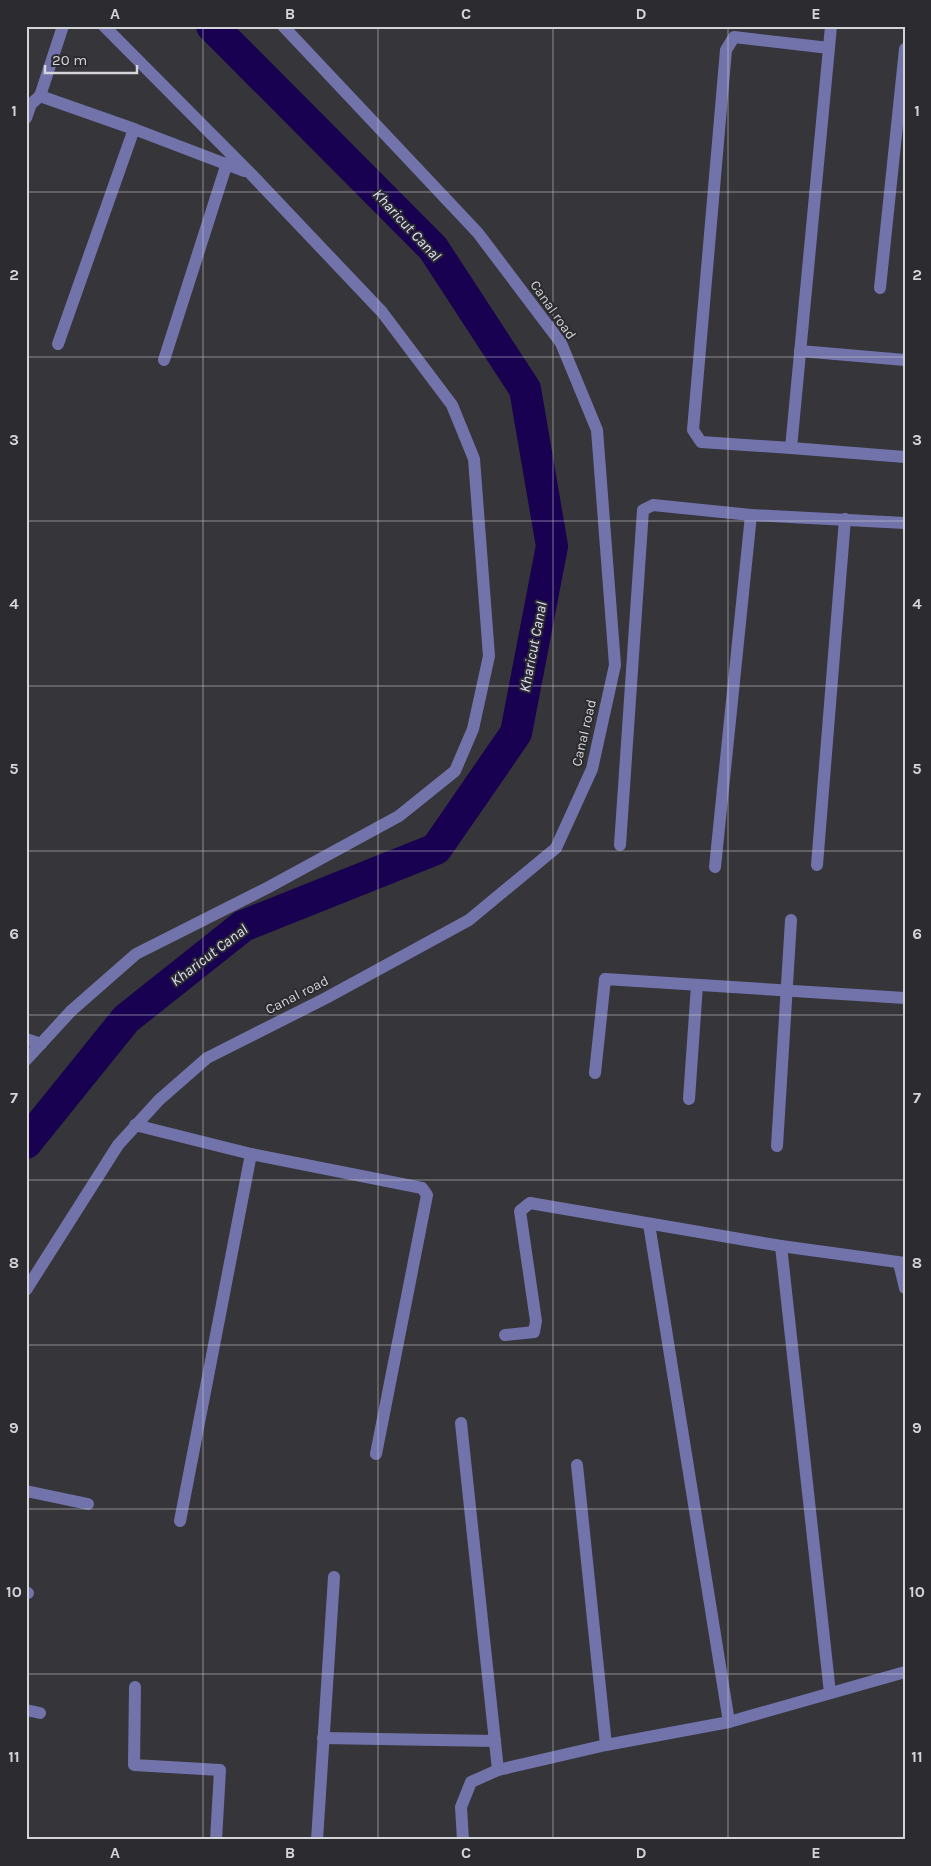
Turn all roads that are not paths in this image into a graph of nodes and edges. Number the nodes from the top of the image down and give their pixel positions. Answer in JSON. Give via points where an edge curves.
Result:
{"nodes":[{"id":1,"x":63,"y":26,"type":"edge"},
{"id":2,"x":104,"y":26,"type":"edge"},
{"id":3,"x":283,"y":26,"type":"edge"},
{"id":4,"x":832,"y":26,"type":"edge"},
{"id":5,"x":830,"y":48,"type":"junction"},
{"id":6,"x":905,"y":49,"type":"edge"},
{"id":7,"x":40,"y":96,"type":"junction"},
{"id":8,"x":901,"y":116,"type":"edge"},
{"id":9,"x":26,"y":118,"type":"edge"},
{"id":10,"x":134,"y":129,"type":"junction"},
{"id":11,"x":227,"y":163,"type":"junction"},
{"id":12,"x":251,"y":174,"type":"junction"},
{"id":13,"x":880,"y":288,"type":"dead end"},
{"id":14,"x":58,"y":344,"type":"dead end"},
{"id":15,"x":800,"y":351,"type":"junction"},
{"id":16,"x":164,"y":360,"type":"dead end"},
{"id":17,"x":905,"y":360,"type":"edge"},
{"id":18,"x":791,"y":448,"type":"junction"},
{"id":19,"x":905,"y":456,"type":"edge"},
{"id":20,"x":751,"y":515,"type":"junction"},
{"id":21,"x":845,"y":519,"type":"junction"},
{"id":22,"x":905,"y":523,"type":"edge"},
{"id":23,"x":620,"y":845,"type":"dead end"},
{"id":24,"x":817,"y":865,"type":"dead end"},
{"id":25,"x":715,"y":866,"type":"dead end"},
{"id":26,"x":791,"y":920,"type":"dead end"},
{"id":27,"x":697,"y":985,"type":"junction"},
{"id":28,"x":788,"y":992,"type":"junction"},
{"id":29,"x":905,"y":998,"type":"edge"},
{"id":30,"x":26,"y":1039,"type":"edge"},
{"id":31,"x":41,"y":1044,"type":"junction"},
{"id":32,"x":26,"y":1060,"type":"edge"},
{"id":33,"x":595,"y":1073,"type":"dead end"},
{"id":34,"x":689,"y":1099,"type":"dead end"},
{"id":35,"x":135,"y":1125,"type":"junction"},
{"id":36,"x":777,"y":1146,"type":"dead end"},
{"id":37,"x":251,"y":1154,"type":"junction"},
{"id":38,"x":649,"y":1224,"type":"junction"},
{"id":39,"x":781,"y":1246,"type":"junction"},
{"id":40,"x":902,"y":1263,"type":"edge"},
{"id":41,"x":905,"y":1288,"type":"edge"},
{"id":42,"x":26,"y":1290,"type":"edge"},
{"id":43,"x":505,"y":1334,"type":"dead end"},
{"id":44,"x":461,"y":1423,"type":"dead end"},
{"id":45,"x":376,"y":1454,"type":"dead end"},
{"id":46,"x":577,"y":1465,"type":"dead end"},
{"id":47,"x":26,"y":1491,"type":"edge"},
{"id":48,"x":88,"y":1504,"type":"dead end"},
{"id":49,"x":180,"y":1521,"type":"dead end"},
{"id":50,"x":334,"y":1577,"type":"dead end"},
{"id":51,"x":905,"y":1672,"type":"edge"},
{"id":52,"x":135,"y":1686,"type":"dead end"},
{"id":53,"x":830,"y":1693,"type":"junction"},
{"id":54,"x":26,"y":1710,"type":"edge"},
{"id":55,"x":40,"y":1713,"type":"dead end"},
{"id":56,"x":729,"y":1722,"type":"junction"},
{"id":57,"x":323,"y":1738,"type":"junction"},
{"id":58,"x":495,"y":1741,"type":"junction"},
{"id":59,"x":606,"y":1745,"type":"junction"},
{"id":60,"x":498,"y":1770,"type":"junction"},
{"id":61,"x":216,"y":1840,"type":"edge"},
{"id":62,"x":317,"y":1840,"type":"edge"},
{"id":63,"x":463,"y":1840,"type":"edge"}],
"edges":[{"from":1,"to":7,"type":"street"},
{"from":2,"to":12,"type":"street"},
{"from":3,"to":35,"type":"street","name":"Canal road","via":[[478,232],[561,343],[597,430],[615,665],[592,769],[556,848],[469,920],[207,1058],[158,1100]]},
{"from":4,"to":5,"type":"street"},
{"from":5,"to":15,"type":"street"},
{"from":5,"to":18,"type":"street","via":[[734,38],[726,50],[693,430],[701,442]]},
{"from":6,"to":8,"type":"street"},
{"from":7,"to":9,"type":"street","via":[[31,104]]},
{"from":7,"to":10,"type":"street"},
{"from":8,"to":13,"type":"street"},
{"from":10,"to":11,"type":"street"},
{"from":10,"to":14,"type":"street"},
{"from":11,"to":12,"type":"street"},
{"from":11,"to":16,"type":"street"},
{"from":12,"to":31,"type":"street","via":[[382,312],[452,405],[474,459],[489,656],[474,730],[455,771],[399,816],[136,954],[71,1011]]},
{"from":15,"to":17,"type":"street"},
{"from":15,"to":18,"type":"street"},
{"from":18,"to":19,"type":"street"},
{"from":20,"to":21,"type":"street"},
{"from":20,"to":23,"type":"street","via":[[652,505],[643,510]]},
{"from":20,"to":25,"type":"street"},
{"from":21,"to":22,"type":"street"},
{"from":21,"to":24,"type":"street"},
{"from":26,"to":28,"type":"street"},
{"from":27,"to":28,"type":"street"},
{"from":27,"to":33,"type":"street","via":[[605,980]]},
{"from":27,"to":34,"type":"street"},
{"from":28,"to":29,"type":"street"},
{"from":28,"to":36,"type":"street"},
{"from":30,"to":31,"type":"street"},
{"from":31,"to":32,"type":"street"},
{"from":35,"to":37,"type":"street"},
{"from":35,"to":42,"type":"street","name":"Canal road","via":[[118,1145]]},
{"from":37,"to":45,"type":"street","via":[[422,1188],[427,1195]]},
{"from":37,"to":49,"type":"street"},
{"from":38,"to":39,"type":"street"},
{"from":38,"to":43,"type":"street","via":[[530,1203],[520,1212],[536,1321],[534,1332]]},
{"from":38,"to":56,"type":"street"},
{"from":39,"to":40,"type":"street"},
{"from":39,"to":53,"type":"street"},
{"from":40,"to":41,"type":"street"},
{"from":44,"to":58,"type":"street"},
{"from":46,"to":59,"type":"street"},
{"from":47,"to":48,"type":"street"},
{"from":50,"to":57,"type":"street"},
{"from":51,"to":53,"type":"street"},
{"from":52,"to":61,"type":"street","via":[[134,1765],[220,1770]]},
{"from":53,"to":56,"type":"street"},
{"from":54,"to":55,"type":"street"},
{"from":56,"to":59,"type":"street"},
{"from":57,"to":58,"type":"street"},
{"from":57,"to":62,"type":"street"},
{"from":58,"to":60,"type":"street"},
{"from":59,"to":60,"type":"street"},
{"from":60,"to":63,"type":"street","via":[[471,1782],[461,1807]]}]}
